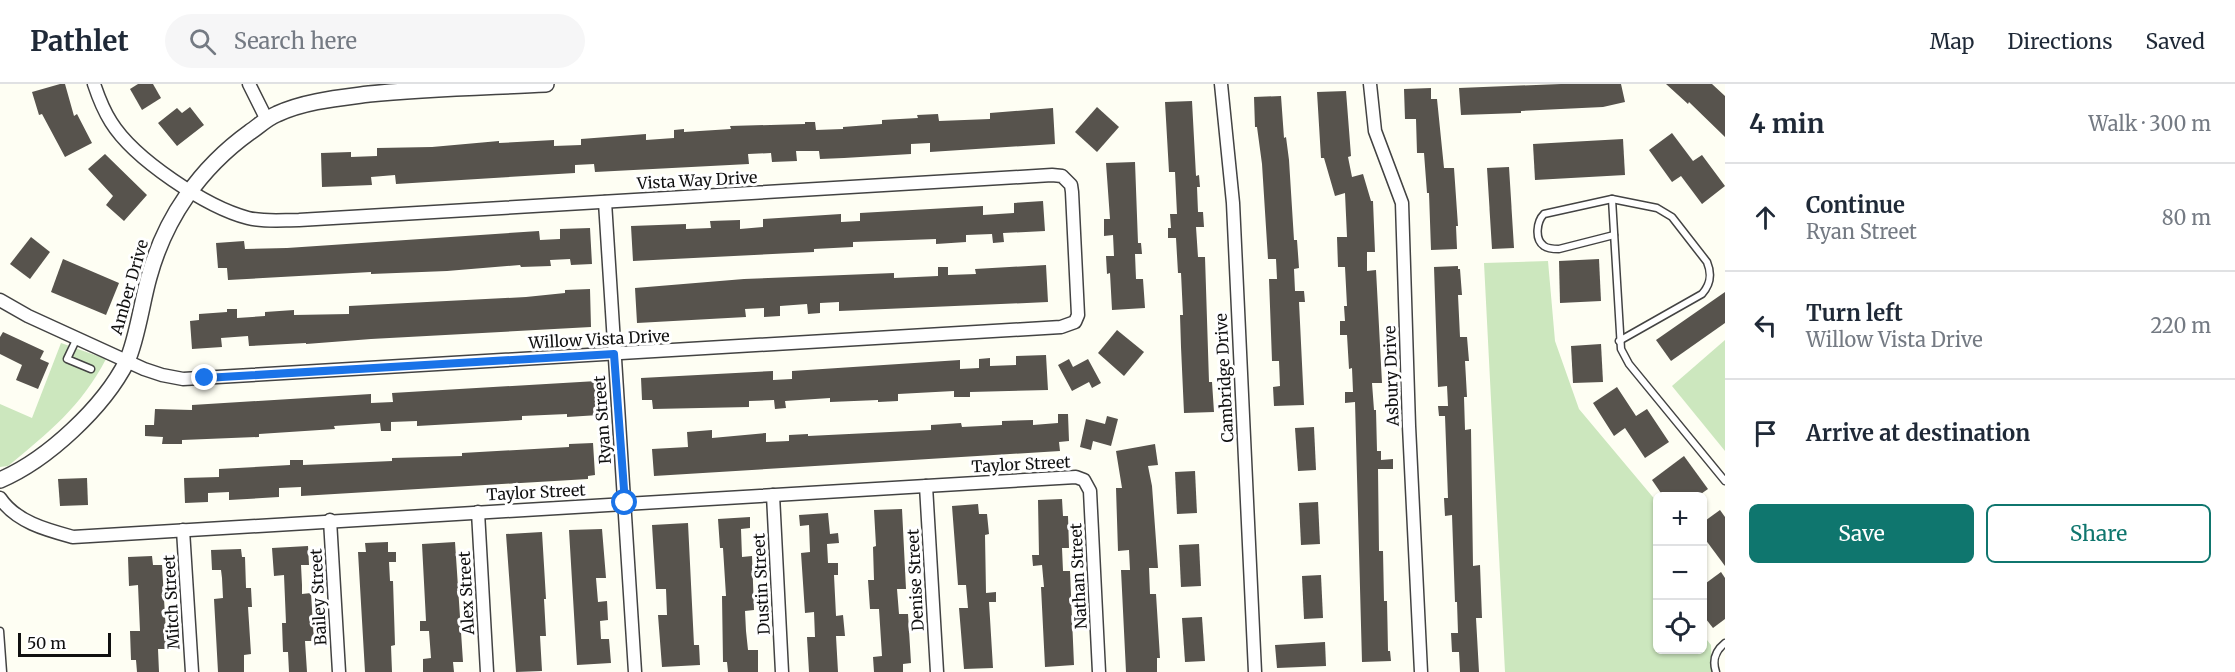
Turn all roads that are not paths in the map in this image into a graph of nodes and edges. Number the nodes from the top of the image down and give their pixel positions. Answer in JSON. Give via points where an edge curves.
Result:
{"nodes":[{"id":1,"x":94,"y":84,"type":"edge"},
{"id":2,"x":249,"y":84,"type":"edge"},
{"id":3,"x":546,"y":84,"type":"edge"},
{"id":4,"x":1221,"y":84,"type":"edge"},
{"id":5,"x":1370,"y":84,"type":"edge"},
{"id":6,"x":395,"y":88,"type":"edge"},
{"id":7,"x":267,"y":120,"type":"junction"},
{"id":8,"x":189,"y":190,"type":"junction"},
{"id":9,"x":1612,"y":199,"type":"junction"},
{"id":10,"x":605,"y":202,"type":"junction"},
{"id":11,"x":1614,"y":235,"type":"junction"},
{"id":12,"x":0,"y":300,"type":"edge"},
{"id":13,"x":1075,"y":322,"type":"joint"},
{"id":14,"x":77,"y":338,"type":"junction"},
{"id":15,"x":1619,"y":341,"type":"junction"},
{"id":16,"x":614,"y":354,"type":"junction"},
{"id":17,"x":127,"y":360,"type":"junction"},
{"id":18,"x":91,"y":369,"type":"dead end"},
{"id":19,"x":0,"y":480,"type":"edge"},
{"id":20,"x":1084,"y":480,"type":"joint"},
{"id":21,"x":1725,"y":481,"type":"edge"},
{"id":22,"x":926,"y":486,"type":"junction"},
{"id":23,"x":772,"y":495,"type":"junction"},
{"id":24,"x":0,"y":498,"type":"edge"},
{"id":25,"x":625,"y":503,"type":"junction"},
{"id":26,"x":478,"y":512,"type":"junction"},
{"id":27,"x":330,"y":520,"type":"junction"},
{"id":28,"x":183,"y":530,"type":"junction"},
{"id":29,"x":0,"y":631,"type":"edge"},
{"id":30,"x":1725,"y":643,"type":"edge"},
{"id":31,"x":3,"y":672,"type":"edge"},
{"id":32,"x":192,"y":672,"type":"edge"},
{"id":33,"x":339,"y":672,"type":"edge"},
{"id":34,"x":488,"y":672,"type":"edge"},
{"id":35,"x":634,"y":672,"type":"edge"},
{"id":36,"x":782,"y":672,"type":"edge"},
{"id":37,"x":937,"y":672,"type":"edge"},
{"id":38,"x":1099,"y":672,"type":"edge"},
{"id":39,"x":1255,"y":672,"type":"edge"},
{"id":40,"x":1421,"y":672,"type":"edge"},
{"id":41,"x":1716,"y":672,"type":"edge"}],
"edges":[{"from":1,"to":8,"type":"street","name":"Vista Way Drive","via":[[110,121],[126,141]]},
{"from":2,"to":7,"type":"street"},
{"from":3,"to":6,"type":"street","name":"Amber Drive"},
{"from":4,"to":39,"type":"street","name":"Cambridge Drive","via":[[1233,203]]},
{"from":5,"to":40,"type":"street","name":"Asbury Drive","via":[[1375,130],[1402,203]]},
{"from":6,"to":7,"type":"street","name":"Amber Drive","via":[[308,104]]},
{"from":7,"to":8,"type":"street","name":"Amber Drive","via":[[240,139]]},
{"from":8,"to":10,"type":"street","name":"Vista Way Drive","via":[[250,219],[299,220]]},
{"from":8,"to":17,"type":"street","name":"Amber Drive","via":[[155,255]]},
{"from":9,"to":11,"type":"lane"},
{"from":9,"to":11,"type":"lane","via":[[1544,214],[1538,223],[1538,235],[1544,246],[1559,249]]},
{"from":9,"to":15,"type":"lane","via":[[1667,212],[1710,269],[1710,283],[1702,294]]},
{"from":10,"to":13,"type":"street","name":"Vista Way Drive","via":[[1062,176],[1072,192],[1079,308]]},
{"from":10,"to":16,"type":"street","name":"Ryan Street"},
{"from":11,"to":15,"type":"lane"},
{"from":12,"to":14,"type":"street","name":"Willow Vista Drive"},
{"from":13,"to":16,"type":"street","name":"Willow Vista Drive","via":[[1061,327]]},
{"from":14,"to":17,"type":"street","name":"Willow Vista Drive"},
{"from":14,"to":18,"type":"lane","via":[[67,359]]},
{"from":15,"to":21,"type":"lane","via":[[1629,364]]},
{"from":16,"to":17,"type":"street","name":"Willow Vista Drive","via":[[183,379],[144,369]]},
{"from":16,"to":25,"type":"street","name":"Ryan Street"},
{"from":17,"to":19,"type":"street","name":"Amber Drive","via":[[100,402],[69,434]]},
{"from":20,"to":22,"type":"street","name":"Taylor Street","via":[[1076,477]]},
{"from":20,"to":38,"type":"street","name":"Nathan Street","via":[[1090,491]]},
{"from":22,"to":23,"type":"street","name":"Taylor Street"},
{"from":22,"to":37,"type":"street","name":"Denise Street"},
{"from":23,"to":25,"type":"street","name":"Taylor Street"},
{"from":23,"to":36,"type":"street","name":"Dustin Street"},
{"from":24,"to":28,"type":"street","name":"Taylor Street","via":[[26,520],[73,537]]},
{"from":25,"to":26,"type":"street","name":"Taylor Street"},
{"from":25,"to":35,"type":"street","name":"Ryan Street"},
{"from":26,"to":27,"type":"street","name":"Taylor Street"},
{"from":26,"to":34,"type":"street","name":"Alex Street"},
{"from":27,"to":28,"type":"street","name":"Taylor Street"},
{"from":27,"to":33,"type":"street","name":"Bailey Street"},
{"from":28,"to":32,"type":"street","name":"Mitch Street"},
{"from":29,"to":31,"type":"lane"},
{"from":30,"to":41,"type":"lane","via":[[1713,662]]}]}
